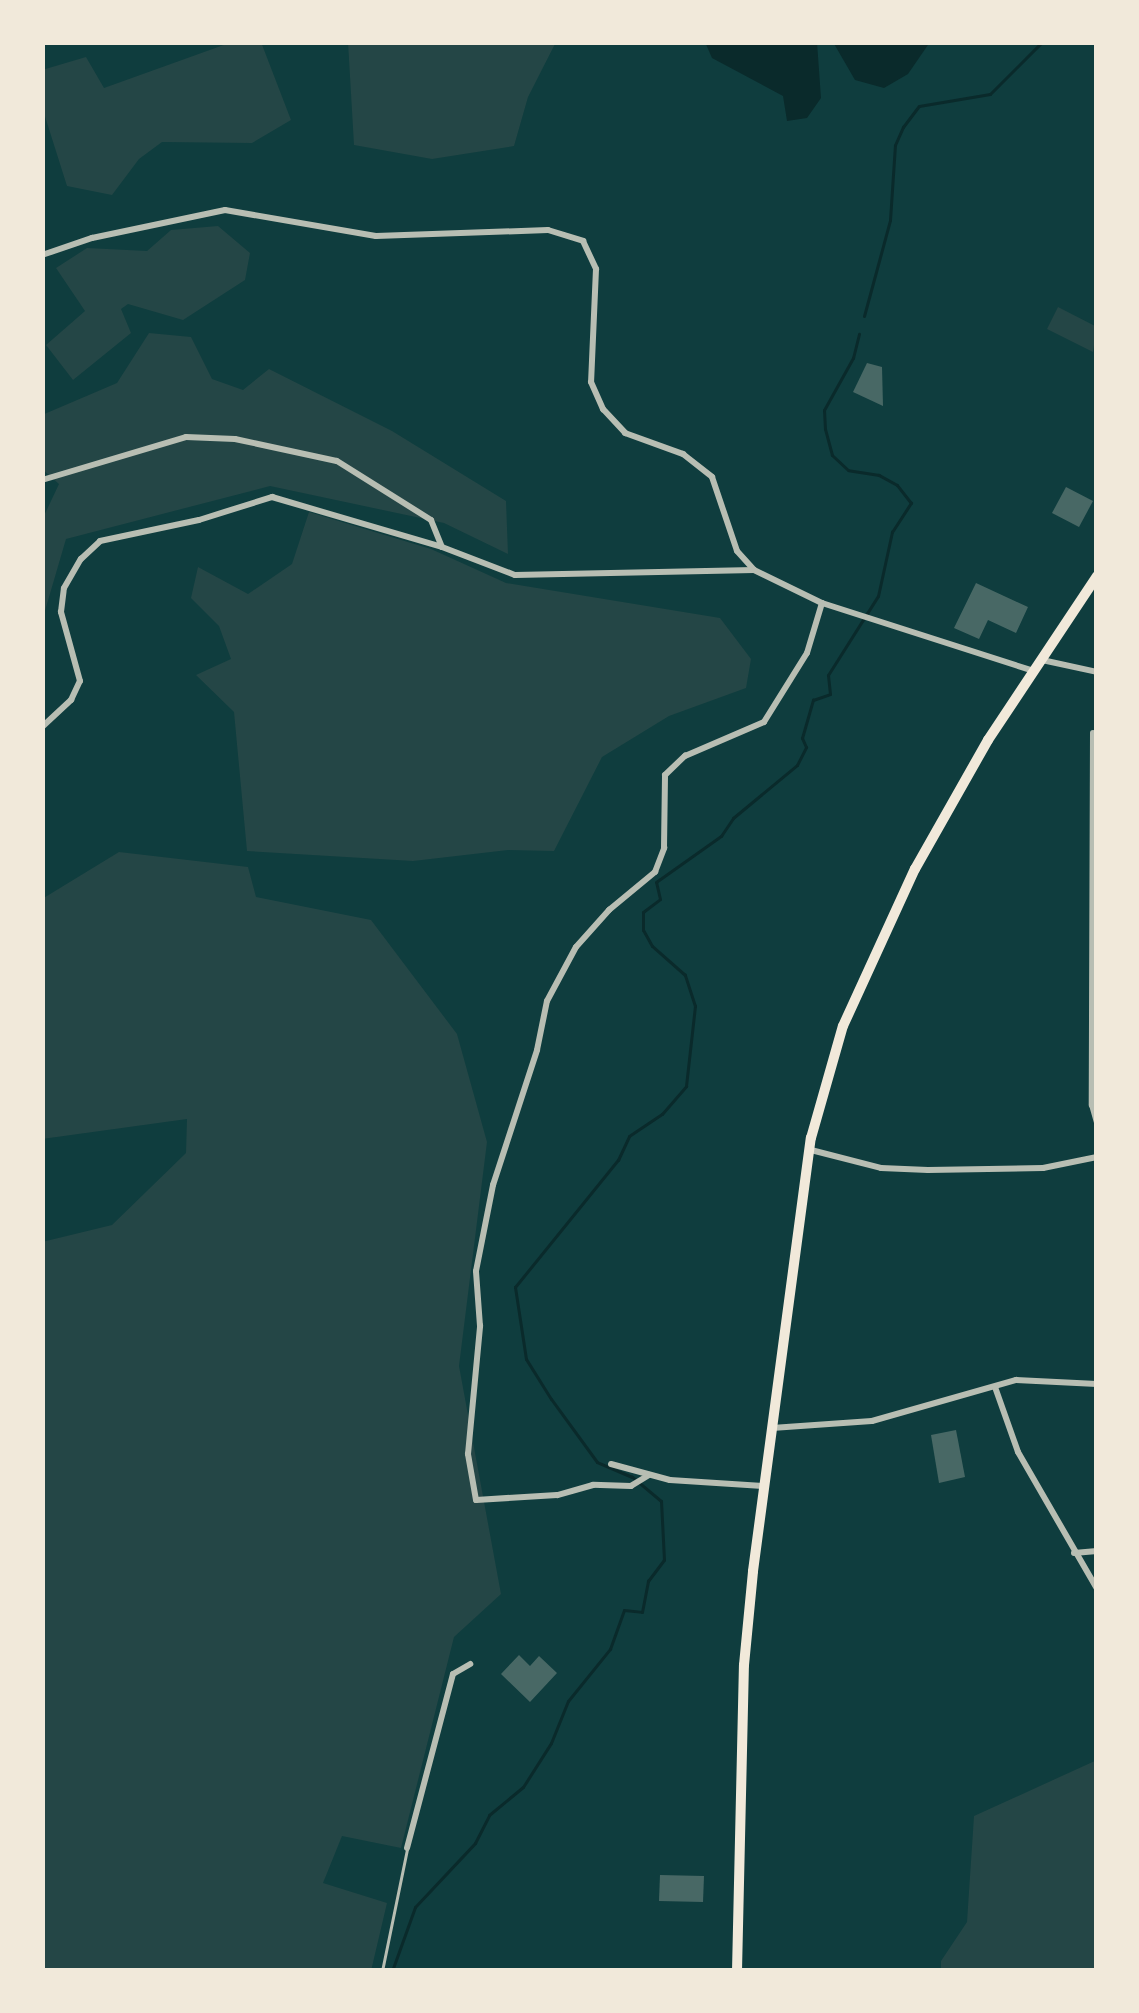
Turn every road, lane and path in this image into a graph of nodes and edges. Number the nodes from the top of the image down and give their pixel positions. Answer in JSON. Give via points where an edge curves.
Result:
{"nodes":[{"id":1,"x":42,"y":255,"type":"edge"},
{"id":2,"x":42,"y":480,"type":"edge"},
{"id":3,"x":442,"y":547,"type":"junction"},
{"id":4,"x":754,"y":570,"type":"junction"},
{"id":5,"x":1097,"y":576,"type":"edge"},
{"id":6,"x":822,"y":603,"type":"junction"},
{"id":7,"x":1037,"y":666,"type":"junction"},
{"id":8,"x":1097,"y":672,"type":"edge"},
{"id":9,"x":42,"y":727,"type":"edge"},
{"id":10,"x":1093,"y":733,"type":"dead end"},
{"id":11,"x":1097,"y":1122,"type":"edge"},
{"id":12,"x":809,"y":1149,"type":"junction"},
{"id":13,"x":1097,"y":1157,"type":"edge"},
{"id":14,"x":1097,"y":1384,"type":"edge"},
{"id":15,"x":995,"y":1388,"type":"junction"},
{"id":16,"x":772,"y":1428,"type":"junction"},
{"id":17,"x":611,"y":1464,"type":"dead end"},
{"id":18,"x":646,"y":1478,"type":"junction"},
{"id":19,"x":766,"y":1486,"type":"junction"},
{"id":20,"x":1097,"y":1551,"type":"edge"},
{"id":21,"x":1074,"y":1553,"type":"junction"},
{"id":22,"x":1097,"y":1589,"type":"edge"},
{"id":23,"x":470,"y":1664,"type":"dead end"},
{"id":24,"x":407,"y":1848,"type":"joint"},
{"id":25,"x":382,"y":1971,"type":"edge"},
{"id":26,"x":737,"y":1971,"type":"edge"}],
"edges":[{"from":1,"to":4,"type":"street","via":[[225,210],[376,236],[548,230],[583,241],[596,269],[591,382],[604,410],[625,433],[683,454],[712,477],[737,550]]},
{"from":2,"to":3,"type":"street","via":[[186,437],[235,439],[337,461],[431,520]]},
{"from":3,"to":4,"type":"street","via":[[515,575],[550,578]]},
{"from":3,"to":9,"type":"street","via":[[272,497],[100,541],[64,588],[61,612],[80,681]]},
{"from":4,"to":6,"type":"street"},
{"from":5,"to":7,"type":"main road"},
{"from":6,"to":7,"type":"street"},
{"from":6,"to":18,"type":"street","via":[[807,653],[764,722],[685,756],[665,775],[664,848],[655,872],[576,947],[547,1001],[493,1184],[476,1271],[480,1326],[468,1454],[476,1500],[631,1486]]},
{"from":7,"to":8,"type":"street"},
{"from":7,"to":12,"type":"main road","via":[[942,818],[869,966],[843,1026]]},
{"from":10,"to":11,"type":"street"},
{"from":12,"to":13,"type":"street","via":[[881,1168],[928,1170],[1043,1168]]},
{"from":12,"to":16,"type":"main road"},
{"from":14,"to":15,"type":"street","via":[[1016,1380]]},
{"from":15,"to":16,"type":"street","via":[[872,1421]]},
{"from":15,"to":21,"type":"street","via":[[1018,1452]]},
{"from":16,"to":19,"type":"main road"},
{"from":17,"to":18,"type":"street"},
{"from":18,"to":19,"type":"street"},
{"from":19,"to":26,"type":"main road","via":[[745,1666]]},
{"from":20,"to":21,"type":"street"},
{"from":21,"to":22,"type":"street"},
{"from":23,"to":24,"type":"street","via":[[453,1674]]},
{"from":24,"to":25,"type":"lane"}]}
